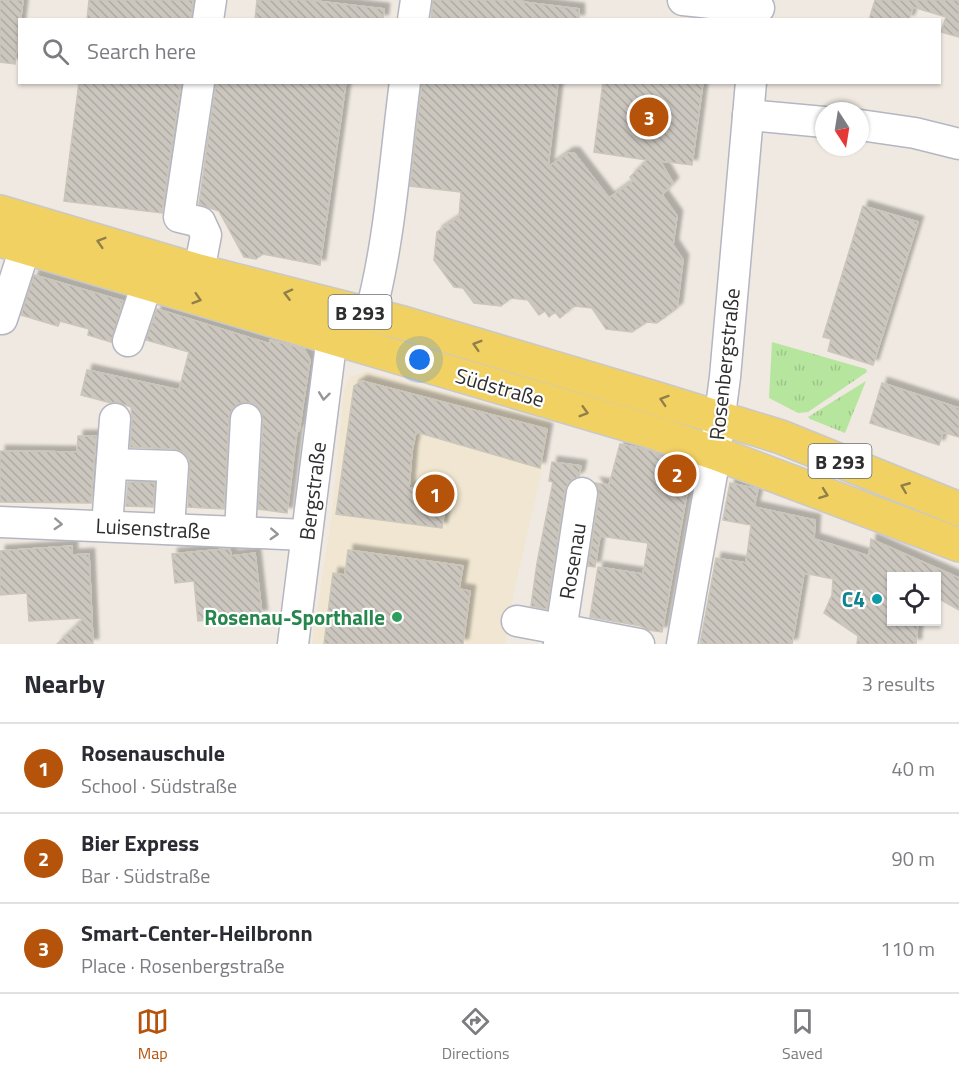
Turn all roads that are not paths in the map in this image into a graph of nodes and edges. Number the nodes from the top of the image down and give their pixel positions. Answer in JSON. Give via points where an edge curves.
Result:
{"nodes":[{"id":1,"x":211,"y":0,"type":"edge"},
{"id":2,"x":416,"y":0,"type":"edge"},
{"id":3,"x":683,"y":0,"type":"edge"},
{"id":4,"x":759,"y":9,"type":"edge"},
{"id":5,"x":208,"y":18,"type":"edge"},
{"id":6,"x":413,"y":18,"type":"edge"},
{"id":7,"x":199,"y":84,"type":"edge"},
{"id":8,"x":405,"y":84,"type":"edge"},
{"id":9,"x":751,"y":84,"type":"edge"},
{"id":10,"x":748,"y":115,"type":"junction"},
{"id":11,"x":815,"y":121,"type":"edge"},
{"id":12,"x":869,"y":126,"type":"edge"},
{"id":13,"x":959,"y":144,"type":"edge"},
{"id":14,"x":0,"y":212,"type":"edge"},
{"id":15,"x":13,"y":244,"type":"edge"},
{"id":16,"x":200,"y":272,"type":"junction"},
{"id":17,"x":147,"y":284,"type":"junction"},
{"id":18,"x":369,"y":315,"type":"junction"},
{"id":19,"x":2,"y":319,"type":"dead end"},
{"id":20,"x":329,"y":338,"type":"junction"},
{"id":21,"x":128,"y":341,"type":"dead end"},
{"id":22,"x":719,"y":418,"type":"junction"},
{"id":23,"x":115,"y":419,"type":"dead end"},
{"id":24,"x":246,"y":419,"type":"dead end"},
{"id":25,"x":715,"y":453,"type":"junction"},
{"id":26,"x":112,"y":464,"type":"junction"},
{"id":27,"x":582,"y":493,"type":"dead end"},
{"id":28,"x":959,"y":509,"type":"edge"},
{"id":29,"x":0,"y":522,"type":"edge"},
{"id":30,"x":107,"y":526,"type":"junction"},
{"id":31,"x":169,"y":529,"type":"junction"},
{"id":32,"x":240,"y":532,"type":"junction"},
{"id":33,"x":306,"y":536,"type":"junction"},
{"id":34,"x":959,"y":544,"type":"edge"},
{"id":35,"x":517,"y":621,"type":"dead end"},
{"id":36,"x":560,"y":636,"type":"edge"},
{"id":37,"x":293,"y":644,"type":"edge"},
{"id":38,"x":639,"y":644,"type":"edge"},
{"id":39,"x":682,"y":644,"type":"edge"}],
"edges":[{"from":1,"to":5,"type":"street"},
{"from":2,"to":6,"type":"street"},
{"from":3,"to":4,"type":"street"},
{"from":7,"to":16,"type":"street","via":[[178,218],[200,222],[206,235]]},
{"from":8,"to":18,"type":"street","via":[[384,241]]},
{"from":9,"to":10,"type":"street","name":"Rosenbergstraße"},
{"from":10,"to":11,"type":"street"},
{"from":10,"to":22,"type":"street","name":"Rosenbergstraße"},
{"from":12,"to":13,"type":"street"},
{"from":16,"to":14,"type":"main road","name":"Südstraße","number":"B 293","one_way":true},
{"from":15,"to":17,"type":"main road","name":"Südstraße","number":"B 293"},
{"from":15,"to":19,"type":"street"},
{"from":18,"to":16,"type":"main road","name":"Südstraße","number":"B 293","one_way":true},
{"from":17,"to":20,"type":"main road","name":"Südstraße","number":"B 293","one_way":true},
{"from":17,"to":21,"type":"street"},
{"from":22,"to":18,"type":"main road","name":"Südstraße","number":"B 293","one_way":true},
{"from":20,"to":25,"type":"main road","name":"Südstraße","number":"B 293","one_way":true},
{"from":20,"to":33,"type":"street","name":"Bergstraße","one_way":true},
{"from":22,"to":25,"type":"street","name":"Rosenbergstraße"},
{"from":28,"to":22,"type":"main road","name":"Südstraße","number":"B 293","one_way":true,"via":[[781,437]]},
{"from":23,"to":26,"type":"street"},
{"from":24,"to":32,"type":"street"},
{"from":25,"to":34,"type":"main road","name":"Südstraße","number":"B 293","one_way":true,"via":[[866,518]]},
{"from":25,"to":39,"type":"street","name":"Rosenbergstraße"},
{"from":26,"to":30,"type":"street"},
{"from":26,"to":31,"type":"street","via":[[173,466]]},
{"from":27,"to":36,"type":"street","name":"Rosenau"},
{"from":29,"to":30,"type":"street","name":"Luisenstraße","one_way":true},
{"from":30,"to":31,"type":"street","name":"Luisenstraße"},
{"from":31,"to":32,"type":"street","name":"Luisenstraße"},
{"from":32,"to":33,"type":"street","name":"Luisenstraße","one_way":true},
{"from":33,"to":37,"type":"street","name":"Bergstraße"},
{"from":35,"to":36,"type":"street","name":"Rosenau"},
{"from":36,"to":38,"type":"street","name":"Rosenau"}]}
